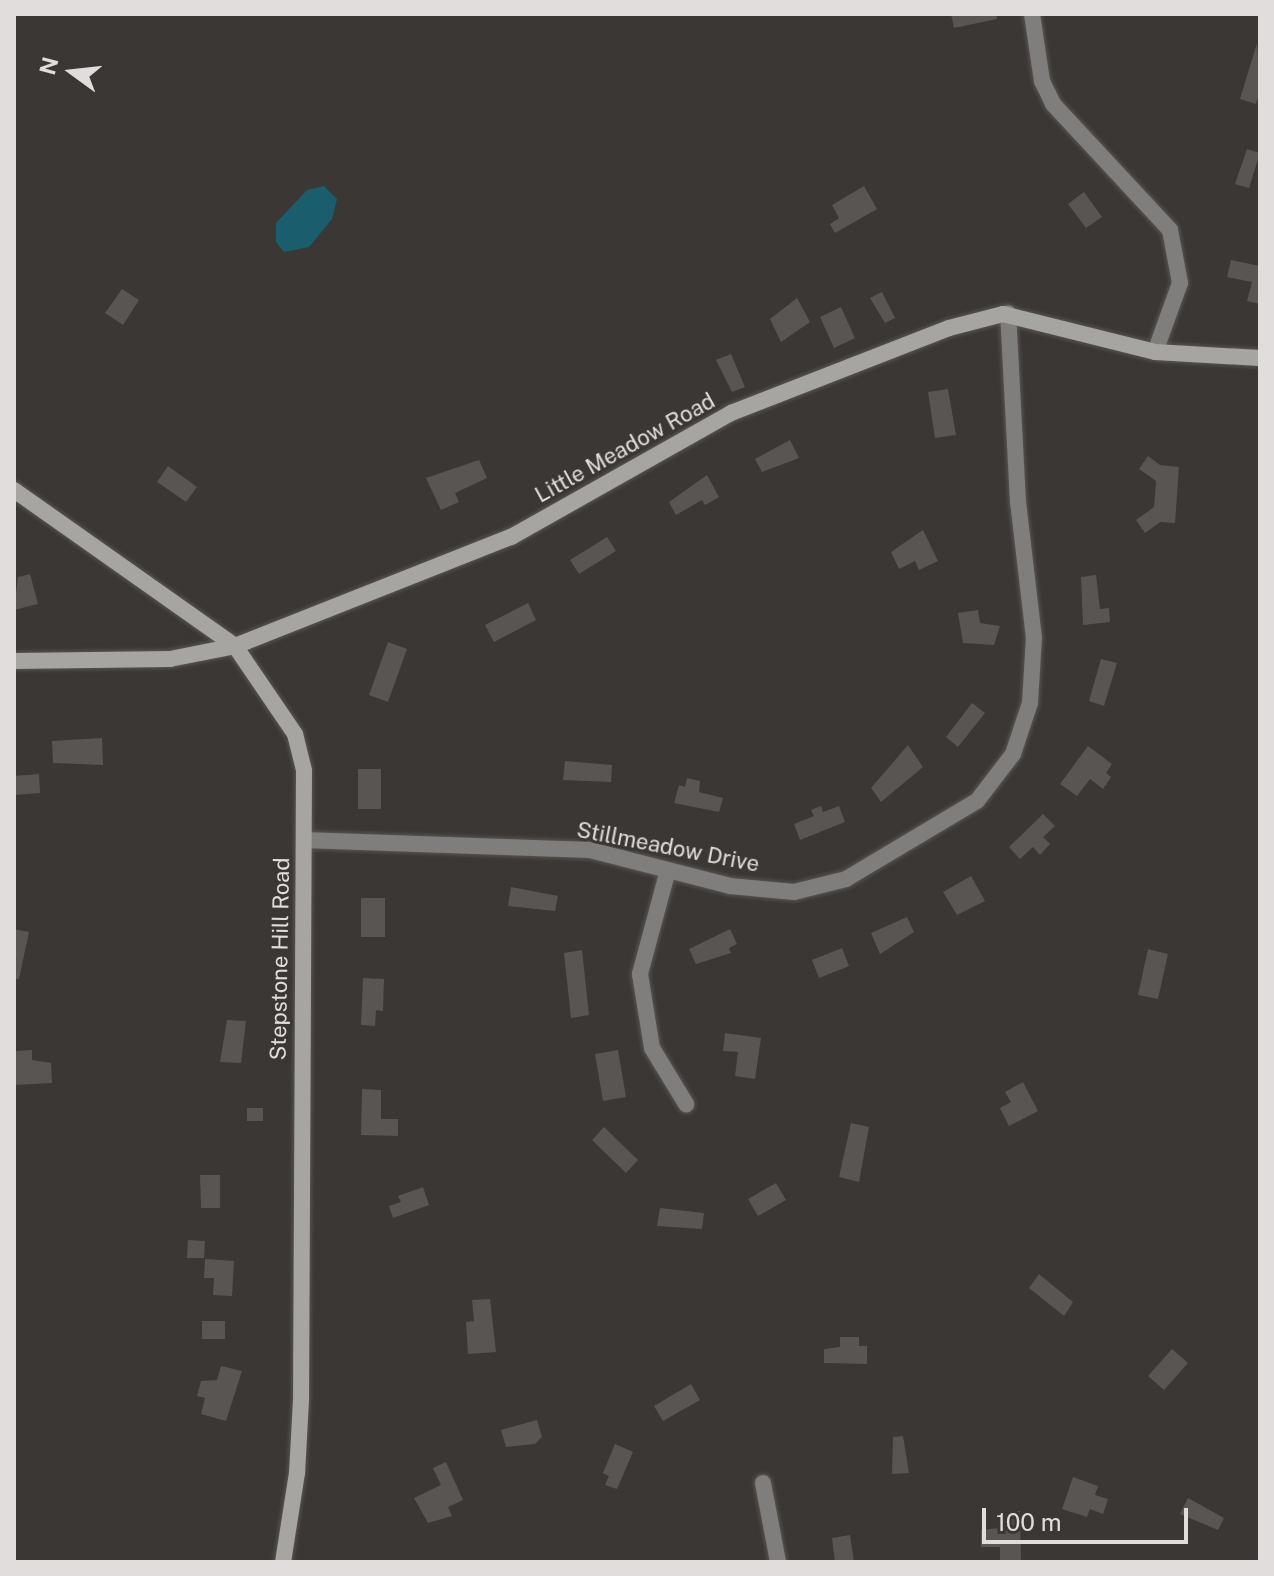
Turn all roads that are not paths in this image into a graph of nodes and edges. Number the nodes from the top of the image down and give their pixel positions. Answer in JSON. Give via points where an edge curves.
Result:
{"nodes":[{"id":1,"x":1032,"y":14,"type":"edge"},
{"id":2,"x":1008,"y":313,"type":"junction"},
{"id":3,"x":1155,"y":352,"type":"junction"},
{"id":4,"x":1260,"y":358,"type":"edge"},
{"id":5,"x":14,"y":490,"type":"edge"},
{"id":6,"x":235,"y":646,"type":"junction"},
{"id":7,"x":14,"y":661,"type":"edge"},
{"id":8,"x":304,"y":840,"type":"junction"},
{"id":9,"x":668,"y":870,"type":"junction"},
{"id":10,"x":686,"y":1104,"type":"dead end"},
{"id":11,"x":763,"y":1483,"type":"dead end"},
{"id":12,"x":283,"y":1562,"type":"edge"},
{"id":13,"x":778,"y":1562,"type":"edge"}],
"edges":[{"from":1,"to":3,"type":"street","via":[[1042,81],[1053,104],[1170,230],[1180,283]]},
{"from":2,"to":3,"type":"street","name":"Little Meadow Road"},
{"from":2,"to":6,"type":"street","name":"Little Meadow Road","via":[[949,328],[731,413],[511,537]]},
{"from":2,"to":9,"type":"street","name":"Stillmeadow Drive","via":[[1014,455],[1034,638],[1030,703],[1013,754],[977,801],[846,879],[794,892],[730,886]]},
{"from":3,"to":4,"type":"street","name":"Little Meadow Road"},
{"from":5,"to":6,"type":"street","name":"Stepstone Hill Road"},
{"from":6,"to":7,"type":"street","name":"Little Meadow Road","via":[[170,659]]},
{"from":6,"to":8,"type":"street","name":"Stepstone Hill Road","via":[[295,734],[304,771]]},
{"from":8,"to":9,"type":"street","name":"Stillmeadow Drive","via":[[590,850]]},
{"from":8,"to":12,"type":"street","name":"Stepstone Hill Road","via":[[301,1400],[297,1473]]},
{"from":9,"to":10,"type":"street","via":[[640,974],[652,1048]]},
{"from":11,"to":13,"type":"street"}]}
